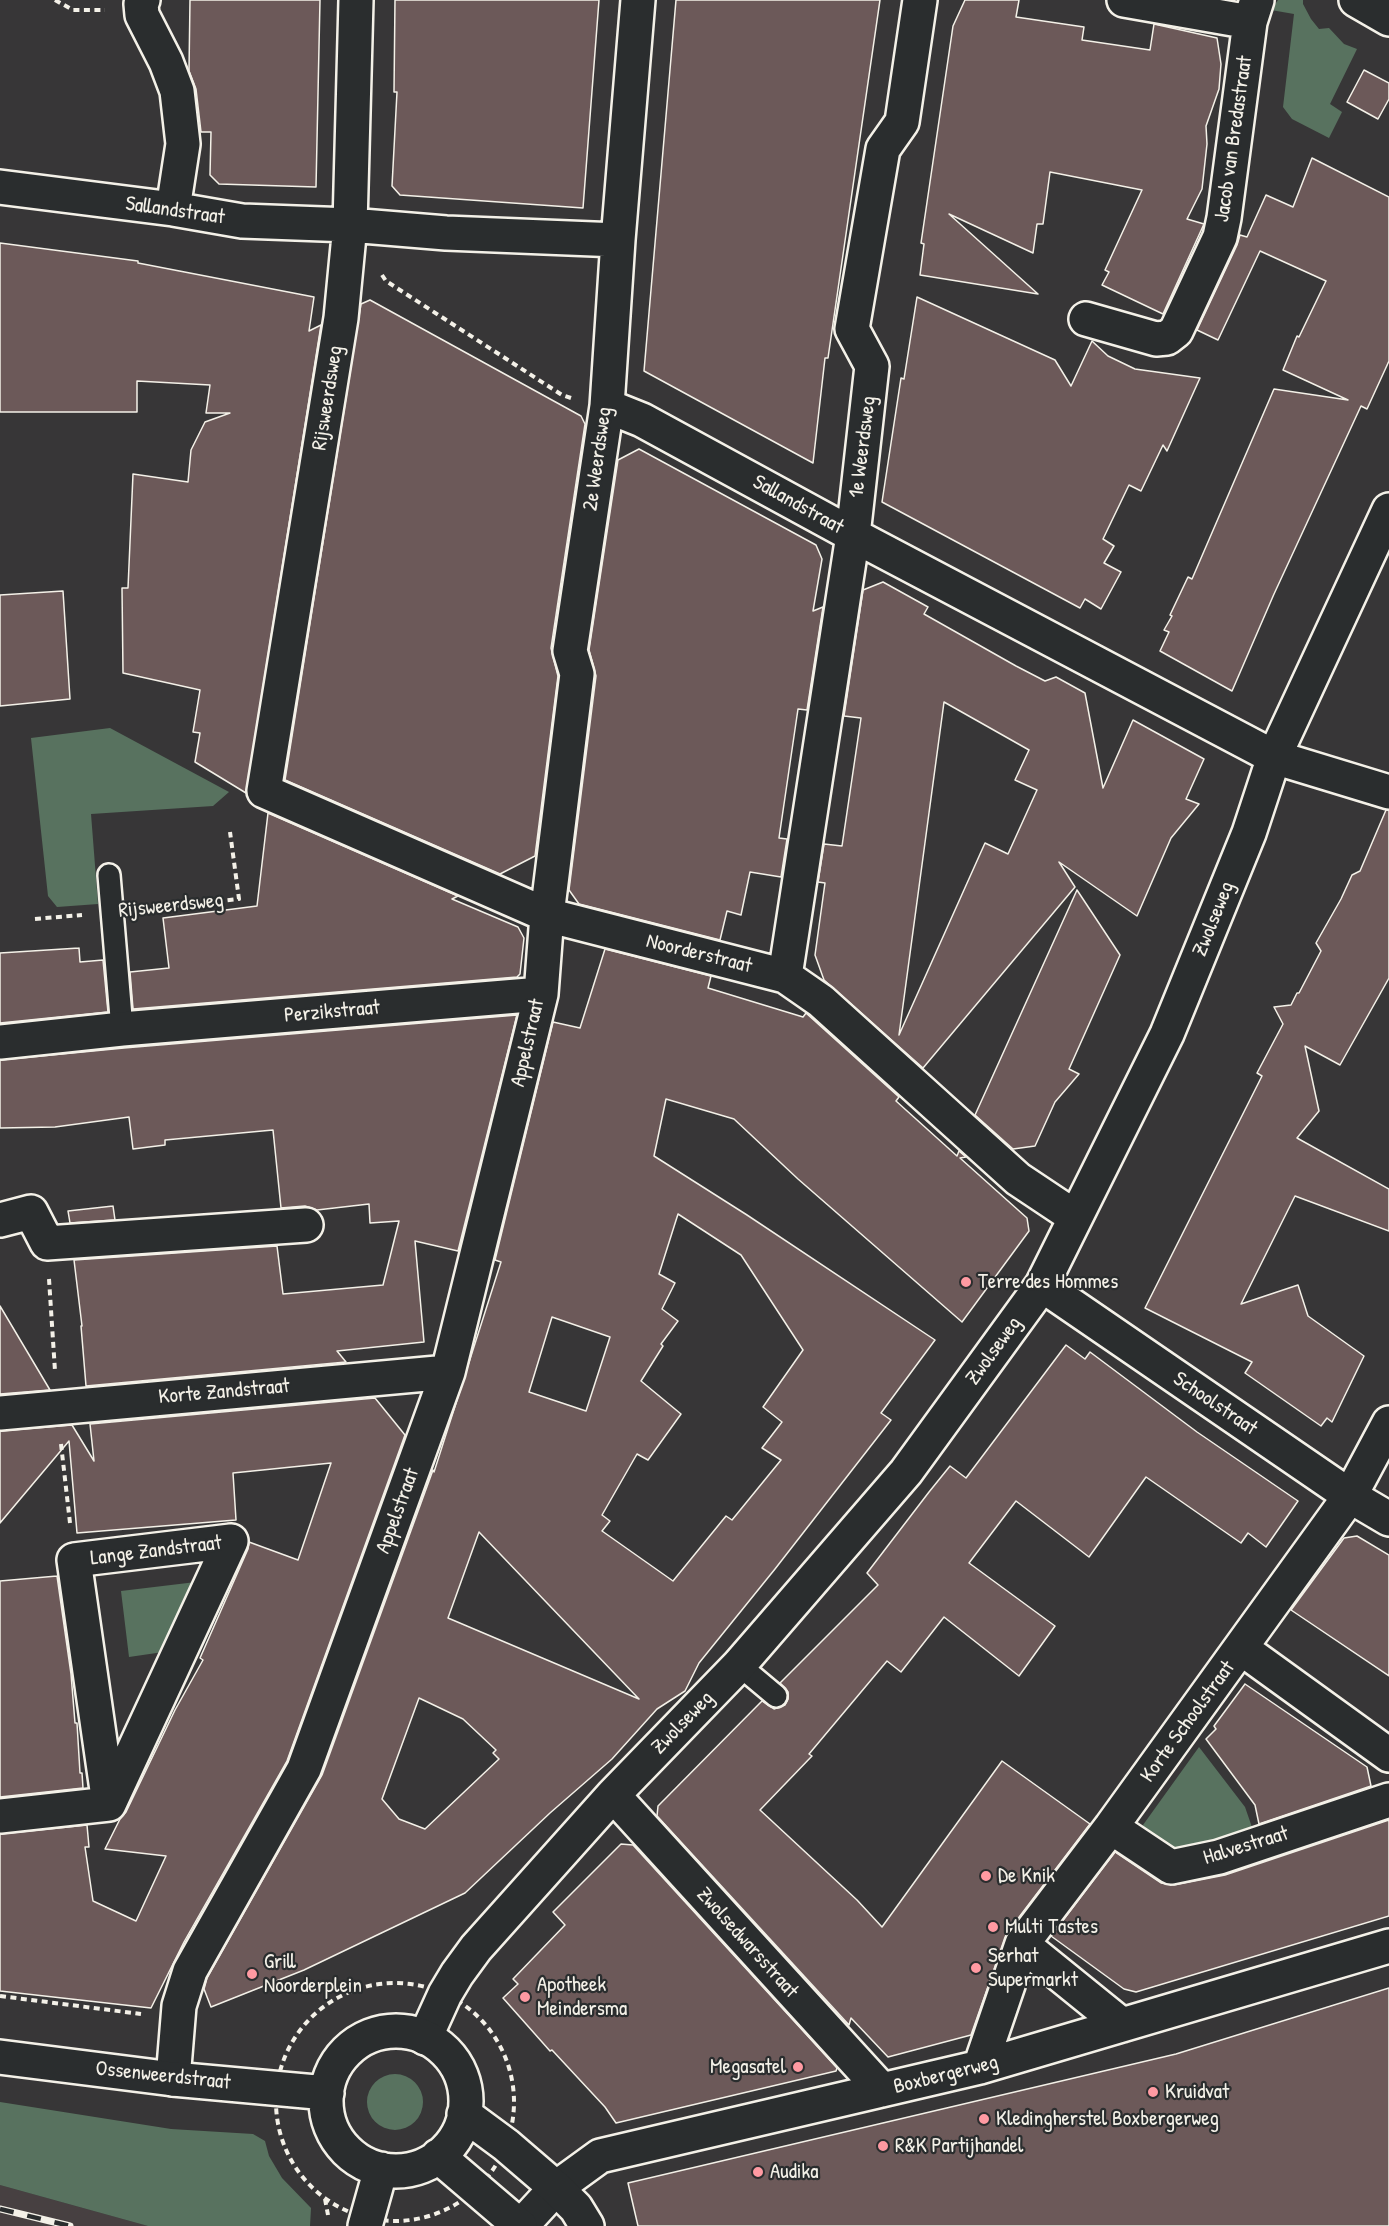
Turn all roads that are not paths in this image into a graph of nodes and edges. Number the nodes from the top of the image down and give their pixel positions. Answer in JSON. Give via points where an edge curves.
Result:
{"nodes":[{"id":1,"x":356,"y":0,"type":"edge"},
{"id":2,"x":638,"y":0,"type":"edge"},
{"id":3,"x":920,"y":0,"type":"edge"},
{"id":4,"x":1124,"y":0,"type":"edge"},
{"id":5,"x":1356,"y":0,"type":"edge"},
{"id":6,"x":142,"y":2,"type":"edge"},
{"id":7,"x":1253,"y":11,"type":"edge"},
{"id":8,"x":1389,"y":19,"type":"edge"},
{"id":9,"x":0,"y":187,"type":"edge"},
{"id":10,"x":173,"y":209,"type":"junction"},
{"id":11,"x":350,"y":225,"type":"junction"},
{"id":12,"x":618,"y":240,"type":"junction"},
{"id":13,"x":1086,"y":319,"type":"dead end"},
{"id":14,"x":607,"y":406,"type":"junction"},
{"id":15,"x":1389,"y":510,"type":"edge"},
{"id":16,"x":853,"y":535,"type":"junction"},
{"id":17,"x":1274,"y":757,"type":"junction"},
{"id":18,"x":264,"y":791,"type":"joint"},
{"id":19,"x":1389,"y":792,"type":"edge"},
{"id":20,"x":109,"y":875,"type":"dead end"},
{"id":21,"x":546,"y":915,"type":"junction"},
{"id":22,"x":784,"y":976,"type":"junction"},
{"id":23,"x":541,"y":994,"type":"junction"},
{"id":24,"x":122,"y":1029,"type":"junction"},
{"id":25,"x":0,"y":1042,"type":"edge"},
{"id":26,"x":1075,"y":1217,"type":"junction"},
{"id":27,"x":0,"y":1220,"type":"edge"},
{"id":28,"x":306,"y":1225,"type":"dead end"},
{"id":29,"x":1042,"y":1286,"type":"junction"},
{"id":30,"x":448,"y":1372,"type":"junction"},
{"id":31,"x":0,"y":1413,"type":"edge"},
{"id":32,"x":1389,"y":1422,"type":"edge"},
{"id":33,"x":1350,"y":1496,"type":"junction"},
{"id":34,"x":1389,"y":1519,"type":"edge"},
{"id":35,"x":1241,"y":1648,"type":"junction"},
{"id":36,"x":739,"y":1665,"type":"junction"},
{"id":37,"x":776,"y":1696,"type":"dead end"},
{"id":38,"x":1389,"y":1755,"type":"edge"},
{"id":39,"x":613,"y":1795,"type":"junction"},
{"id":40,"x":1389,"y":1800,"type":"edge"},
{"id":41,"x":108,"y":1804,"type":"junction"},
{"id":42,"x":0,"y":1816,"type":"edge"},
{"id":43,"x":1111,"y":1827,"type":"junction"},
{"id":44,"x":1022,"y":1944,"type":"junction"},
{"id":45,"x":1389,"y":1946,"type":"edge"},
{"id":46,"x":1122,"y":2025,"type":"junction"},
{"id":47,"x":425,"y":2038,"type":"junction"},
{"id":48,"x":0,"y":2057,"type":"edge"},
{"id":49,"x":980,"y":2067,"type":"junction"},
{"id":50,"x":173,"y":2079,"type":"junction"},
{"id":51,"x":882,"y":2090,"type":"junction"},
{"id":52,"x":327,"y":2093,"type":"junction"},
{"id":53,"x":464,"y":2114,"type":"junction"},
{"id":54,"x":438,"y":2156,"type":"junction"},
{"id":55,"x":381,"y":2169,"type":"junction"},
{"id":56,"x":556,"y":2188,"type":"junction"},
{"id":57,"x":366,"y":2222,"type":"edge"},
{"id":58,"x":520,"y":2226,"type":"edge"},
{"id":59,"x":587,"y":2226,"type":"edge"}],
"edges":[{"from":1,"to":11,"type":"street","name":"Rijsweerdsweg"},
{"from":2,"to":12,"type":"street","name":"2e Weerdsweg"},
{"from":3,"to":16,"type":"street","name":"1e Weerdsweg","via":[[902,122],[883,149],[852,329],[872,366]]},
{"from":4,"to":7,"type":"street","name":"Jacob van Bredastraat"},
{"from":5,"to":8,"type":"street"},
{"from":6,"to":10,"type":"street","via":[[142,15],[177,91],[183,144]]},
{"from":7,"to":13,"type":"street","name":"Jacob van Bredastraat","via":[[1220,237],[1176,331],[1167,338],[1156,339]]},
{"from":9,"to":10,"type":"street","name":"Sallandstraat"},
{"from":10,"to":11,"type":"street","name":"Sallandstraat","via":[[242,221]]},
{"from":11,"to":12,"type":"street","name":"Sallandstraat"},
{"from":11,"to":18,"type":"street","name":"Rijsweerdsweg","via":[[341,318]]},
{"from":12,"to":14,"type":"street","name":"2e Weerdsweg"},
{"from":14,"to":16,"type":"street","name":"Sallandstraat","via":[[642,420]]},
{"from":14,"to":21,"type":"street","name":"2e Weerdsweg","via":[[570,651],[577,674]]},
{"from":15,"to":17,"type":"street","name":"Zwolseweg"},
{"from":16,"to":17,"type":"street","name":"Sallandstraat"},
{"from":16,"to":22,"type":"street","name":"1e Weerdsweg"},
{"from":17,"to":19,"type":"street","name":"Sallandstraat"},
{"from":17,"to":26,"type":"street","name":"Zwolseweg","via":[[1249,833],[1167,1034]]},
{"from":18,"to":21,"type":"street","name":"Noorderstraat"},
{"from":20,"to":24,"type":"lane"},
{"from":21,"to":22,"type":"street","name":"Noorderstraat"},
{"from":21,"to":23,"type":"street","name":"Appelstraat"},
{"from":22,"to":26,"type":"street","name":"Noorderstraat","via":[[821,1001],[1018,1179]]},
{"from":23,"to":24,"type":"street","name":"Perzikstraat"},
{"from":23,"to":30,"type":"street","name":"Appelstraat"},
{"from":24,"to":25,"type":"street","name":"Perzikstraat"},
{"from":26,"to":29,"type":"street","name":"Zwolseweg"},
{"from":27,"to":28,"type":"street","via":[[31,1212],[47,1243]]},
{"from":29,"to":33,"type":"street","name":"Schoolstraat"},
{"from":29,"to":36,"type":"street","name":"Zwolseweg","via":[[906,1472]]},
{"from":30,"to":31,"type":"street","name":"Korte Zandstraat"},
{"from":30,"to":50,"type":"street","name":"Appelstraat","via":[[304,1769],[190,1971],[179,2006]]},
{"from":32,"to":33,"type":"street","name":"Korte Schoolstraat"},
{"from":33,"to":34,"type":"street","name":"Schoolstraat"},
{"from":33,"to":35,"type":"street","name":"Korte Schoolstraat"},
{"from":35,"to":38,"type":"street"},
{"from":35,"to":43,"type":"street","name":"Korte Schoolstraat"},
{"from":36,"to":37,"type":"lane"},
{"from":36,"to":39,"type":"street","name":"Zwolseweg"},
{"from":39,"to":47,"type":"street","name":"Zwolseweg","via":[[476,1948],[445,1994]]},
{"from":39,"to":51,"type":"street","name":"Zwolsedwarsstraat"},
{"from":40,"to":43,"type":"street","name":"Halvestraat","via":[[1219,1857],[1171,1867]]},
{"from":41,"to":41,"type":"street","name":"Lange Zandstraat","via":[[74,1560],[231,1541]]},
{"from":41,"to":42,"type":"street"},
{"from":43,"to":44,"type":"street","name":"Korte Schoolstraat"},
{"from":44,"to":46,"type":"street"},
{"from":44,"to":49,"type":"street","name":"Korte Schoolstraat"},
{"from":45,"to":46,"type":"street","name":"Boxbergerweg"},
{"from":46,"to":49,"type":"street","name":"Boxbergerweg"},
{"from":47,"to":52,"type":"street","via":[[396,2031],[368,2037],[335,2066]]},
{"from":47,"to":53,"type":"street","via":[[438,2046],[458,2069],[463,2083]]},
{"from":48,"to":50,"type":"street","name":"Ossenweerdstraat"},
{"from":49,"to":51,"type":"street","name":"Boxbergerweg"},
{"from":50,"to":52,"type":"street","name":"Ossenweerdstraat"},
{"from":51,"to":56,"type":"street","name":"Boxbergerweg","via":[[600,2156]]},
{"from":52,"to":55,"type":"street","via":[[328,2119],[339,2142],[358,2160]]},
{"from":53,"to":54,"type":"street","via":[[455,2138]]},
{"from":53,"to":56,"type":"street"},
{"from":54,"to":55,"type":"street","via":[[417,2168]]},
{"from":54,"to":58,"type":"street"},
{"from":55,"to":57,"type":"street"},
{"from":56,"to":58,"type":"street","name":"Boxbergerweg"},
{"from":56,"to":59,"type":"street"}]}
